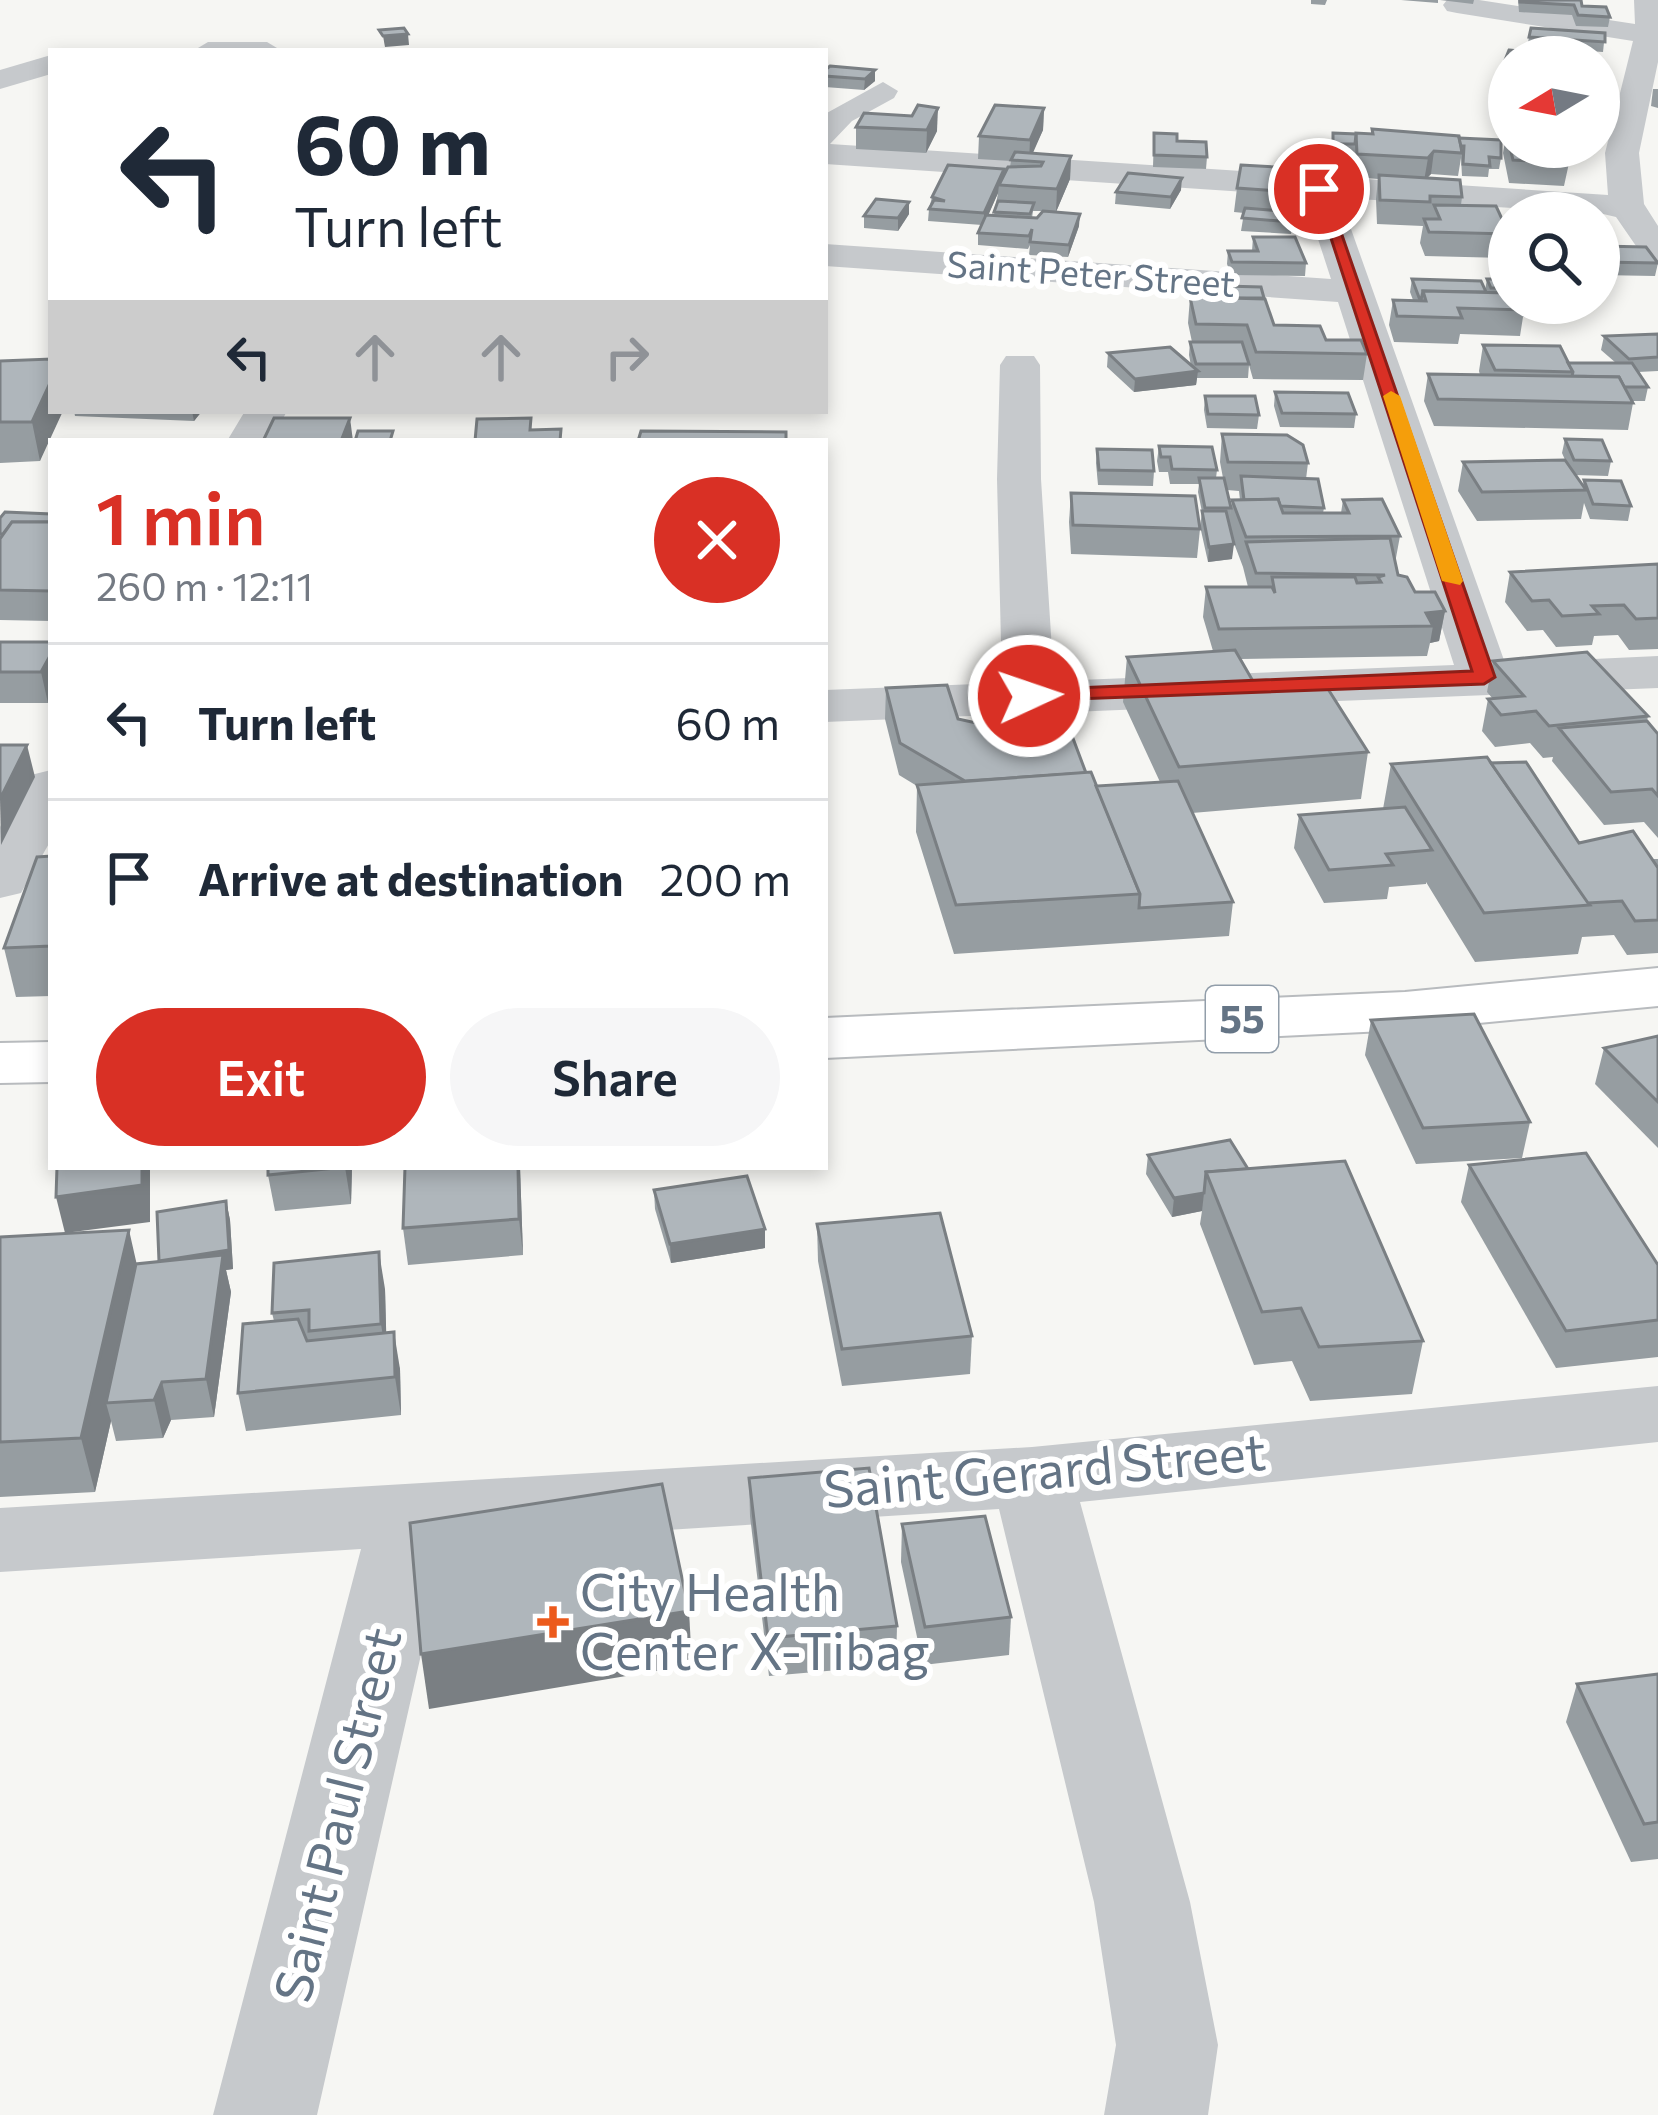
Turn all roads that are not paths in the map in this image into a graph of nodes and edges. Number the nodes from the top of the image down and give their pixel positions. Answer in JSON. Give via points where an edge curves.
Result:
{"nodes":[{"id":1,"x":1648,"y":0,"type":"edge"},
{"id":2,"x":1457,"y":4,"type":"dead end"},
{"id":3,"x":1651,"y":35,"type":"junction"},
{"id":4,"x":48,"y":65,"type":"edge"},
{"id":5,"x":0,"y":80,"type":"edge"},
{"id":6,"x":883,"y":91,"type":"dead end"},
{"id":7,"x":828,"y":132,"type":"edge"},
{"id":8,"x":1658,"y":138,"type":"edge"},
{"id":9,"x":1623,"y":142,"type":"junction"},
{"id":10,"x":828,"y":154,"type":"edge"},
{"id":11,"x":1319,"y":189,"type":"junction"},
{"id":12,"x":1628,"y":207,"type":"junction"},
{"id":13,"x":1658,"y":251,"type":"edge"},
{"id":14,"x":828,"y":255,"type":"edge"},
{"id":15,"x":1357,"y":292,"type":"junction"},
{"id":16,"x":1020,"y":365,"type":"dead end"},
{"id":17,"x":1658,"y":672,"type":"edge"},
{"id":18,"x":1484,"y":677,"type":"junction"},
{"id":19,"x":1029,"y":696,"type":"junction"},
{"id":20,"x":828,"y":704,"type":"edge"},
{"id":21,"x":48,"y":792,"type":"edge"},
{"id":22,"x":0,"y":880,"type":"edge"},
{"id":23,"x":1658,"y":987,"type":"edge"},
{"id":24,"x":828,"y":1038,"type":"edge"},
{"id":25,"x":48,"y":1062,"type":"edge"},
{"id":26,"x":0,"y":1063,"type":"edge"},
{"id":27,"x":1658,"y":1414,"type":"edge"},
{"id":28,"x":1032,"y":1477,"type":"junction"},
{"id":29,"x":411,"y":1515,"type":"junction"},
{"id":30,"x":0,"y":1540,"type":"edge"},
{"id":31,"x":265,"y":2115,"type":"edge"},
{"id":32,"x":1156,"y":2115,"type":"edge"}],
"edges":[{"from":1,"to":3,"type":"street"},
{"from":2,"to":3,"type":"street"},
{"from":3,"to":9,"type":"street"},
{"from":4,"to":5,"type":"street"},
{"from":6,"to":7,"type":"street","via":[[841,114]]},
{"from":8,"to":9,"type":"street"},
{"from":9,"to":12,"type":"street"},
{"from":10,"to":11,"type":"street"},
{"from":11,"to":12,"type":"street"},
{"from":11,"to":15,"type":"street"},
{"from":12,"to":13,"type":"street"},
{"from":14,"to":15,"type":"street","name":"Saint Peter Street"},
{"from":15,"to":18,"type":"street"},
{"from":16,"to":19,"type":"street"},
{"from":17,"to":18,"type":"street"},
{"from":18,"to":19,"type":"street"},
{"from":19,"to":20,"type":"street"},
{"from":21,"to":22,"type":"street"},
{"from":23,"to":24,"type":"highway","number":"55","via":[[1405,1011]]},
{"from":25,"to":26,"type":"highway"},
{"from":27,"to":28,"type":"street","name":"Saint Gerard Street"},
{"from":28,"to":29,"type":"street","name":"Saint Gerard Street"},
{"from":28,"to":32,"type":"street","via":[[1142,1902],[1167,2045]]},
{"from":29,"to":30,"type":"street","name":"Saint Gerard Street"},
{"from":29,"to":31,"type":"street","name":"Saint Paul Street"}]}
